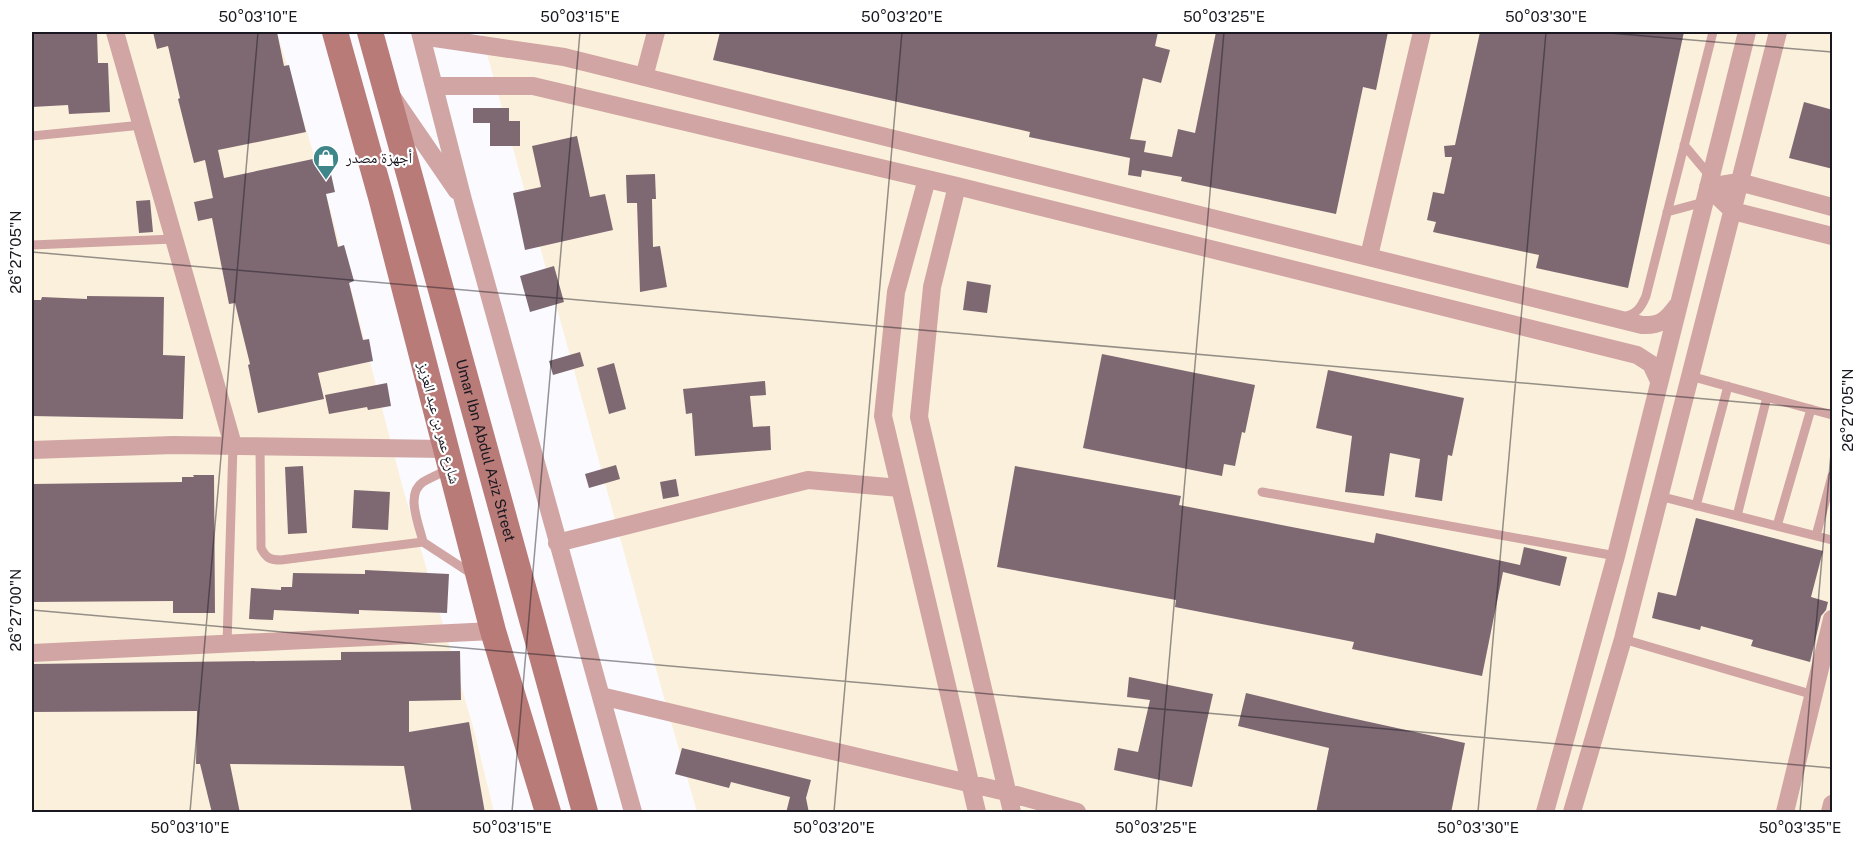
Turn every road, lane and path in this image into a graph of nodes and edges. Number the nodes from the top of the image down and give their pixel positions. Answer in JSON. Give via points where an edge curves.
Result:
{"nodes":[{"id":1,"x":115,"y":32,"type":"edge"},
{"id":2,"x":335,"y":32,"type":"edge"},
{"id":3,"x":656,"y":32,"type":"edge"},
{"id":4,"x":1422,"y":32,"type":"edge"},
{"id":5,"x":1713,"y":32,"type":"edge"},
{"id":6,"x":1747,"y":32,"type":"edge"},
{"id":7,"x":1778,"y":32,"type":"edge"},
{"id":8,"x":420,"y":34,"type":"edge"},
{"id":9,"x":370,"y":35,"type":"edge"},
{"id":10,"x":644,"y":77,"type":"junction"},
{"id":11,"x":435,"y":86,"type":"junction"},
{"id":12,"x":386,"y":87,"type":"junction"},
{"id":13,"x":142,"y":125,"type":"junction"},
{"id":14,"x":32,"y":136,"type":"edge"},
{"id":15,"x":1684,"y":145,"type":"junction"},
{"id":16,"x":927,"y":179,"type":"junction"},
{"id":17,"x":1739,"y":182,"type":"junction"},
{"id":18,"x":957,"y":186,"type":"junction"},
{"id":19,"x":1707,"y":188,"type":"junction"},
{"id":20,"x":464,"y":200,"type":"junction"},
{"id":21,"x":1833,"y":207,"type":"edge"},
{"id":22,"x":1733,"y":211,"type":"junction"},
{"id":23,"x":1667,"y":212,"type":"junction"},
{"id":24,"x":1833,"y":236,"type":"edge"},
{"id":25,"x":174,"y":239,"type":"junction"},
{"id":26,"x":32,"y":245,"type":"edge"},
{"id":27,"x":1369,"y":256,"type":"junction"},
{"id":28,"x":1677,"y":306,"type":"junction"},
{"id":29,"x":1610,"y":317,"type":"junction"},
{"id":30,"x":1690,"y":376,"type":"junction"},
{"id":31,"x":1659,"y":381,"type":"junction"},
{"id":32,"x":1728,"y":386,"type":"junction"},
{"id":33,"x":1767,"y":397,"type":"junction"},
{"id":34,"x":1811,"y":409,"type":"junction"},
{"id":35,"x":1833,"y":415,"type":"edge"},
{"id":36,"x":233,"y":445,"type":"junction"},
{"id":37,"x":261,"y":446,"type":"junction"},
{"id":38,"x":32,"y":450,"type":"edge"},
{"id":39,"x":448,"y":459,"type":"junction"},
{"id":40,"x":1833,"y":476,"type":"edge"},
{"id":41,"x":900,"y":488,"type":"junction"},
{"id":42,"x":1262,"y":492,"type":"dead end"},
{"id":43,"x":1659,"y":496,"type":"junction"},
{"id":44,"x":1696,"y":506,"type":"junction"},
{"id":45,"x":1737,"y":516,"type":"junction"},
{"id":46,"x":1777,"y":526,"type":"junction"},
{"id":47,"x":1816,"y":536,"type":"junction"},
{"id":48,"x":1833,"y":540,"type":"edge"},
{"id":49,"x":423,"y":542,"type":"junction"},
{"id":50,"x":557,"y":543,"type":"junction"},
{"id":51,"x":1616,"y":556,"type":"junction"},
{"id":52,"x":479,"y":578,"type":"junction"},
{"id":53,"x":1833,"y":619,"type":"edge"},
{"id":54,"x":493,"y":631,"type":"junction"},
{"id":55,"x":1623,"y":639,"type":"junction"},
{"id":56,"x":227,"y":644,"type":"junction"},
{"id":57,"x":32,"y":653,"type":"edge"},
{"id":58,"x":1814,"y":695,"type":"junction"},
{"id":59,"x":601,"y":696,"type":"junction"},
{"id":60,"x":969,"y":783,"type":"junction"},
{"id":61,"x":1006,"y":792,"type":"junction"},
{"id":62,"x":544,"y":801,"type":"edge"},
{"id":63,"x":1833,"y":804,"type":"edge"},
{"id":64,"x":557,"y":813,"type":"edge"},
{"id":65,"x":585,"y":813,"type":"edge"},
{"id":66,"x":633,"y":813,"type":"edge"},
{"id":67,"x":977,"y":813,"type":"edge"},
{"id":68,"x":1012,"y":813,"type":"edge"},
{"id":69,"x":1077,"y":813,"type":"edge"},
{"id":70,"x":1545,"y":813,"type":"edge"},
{"id":71,"x":1572,"y":813,"type":"edge"},
{"id":72,"x":1785,"y":813,"type":"edge"},
{"id":73,"x":1830,"y":813,"type":"edge"}],
"edges":[{"from":1,"to":13,"type":"street"},
{"from":2,"to":39,"type":"main road","name":"شارع عمر بن عبد العزيز"},
{"from":3,"to":10,"type":"street"},
{"from":4,"to":27,"type":"street"},
{"from":5,"to":15,"type":"lane"},
{"from":6,"to":19,"type":"street"},
{"from":7,"to":17,"type":"street"},
{"from":8,"to":10,"type":"street","via":[[564,57]]},
{"from":8,"to":11,"type":"street"},
{"from":9,"to":12,"type":"main road"},
{"from":10,"to":27,"type":"street"},
{"from":11,"to":16,"type":"street","via":[[533,86]]},
{"from":11,"to":20,"type":"street"},
{"from":12,"to":20,"type":"street"},
{"from":12,"to":65,"type":"main road","name":"Umar Ibn Abdul Aziz Street"},
{"from":13,"to":14,"type":"lane"},
{"from":13,"to":25,"type":"street"},
{"from":15,"to":19,"type":"lane"},
{"from":15,"to":23,"type":"lane"},
{"from":16,"to":18,"type":"street"},
{"from":16,"to":41,"type":"street","via":[[896,292],[883,416]]},
{"from":17,"to":19,"type":"street"},
{"from":17,"to":21,"type":"street"},
{"from":17,"to":22,"type":"street"},
{"from":18,"to":31,"type":"street","via":[[1637,354],[1651,363]]},
{"from":18,"to":61,"type":"street","via":[[932,287],[919,417]]},
{"from":19,"to":22,"type":"street"},
{"from":19,"to":23,"type":"lane"},
{"from":19,"to":28,"type":"street"},
{"from":20,"to":50,"type":"street"},
{"from":22,"to":24,"type":"street"},
{"from":22,"to":30,"type":"street"},
{"from":23,"to":29,"type":"lane","via":[[1642,304],[1631,315]]},
{"from":25,"to":26,"type":"lane"},
{"from":25,"to":36,"type":"street"},
{"from":27,"to":29,"type":"street"},
{"from":28,"to":29,"type":"street","via":[[1668,319],[1652,326]]},
{"from":28,"to":31,"type":"street"},
{"from":30,"to":32,"type":"lane"},
{"from":30,"to":43,"type":"street"},
{"from":31,"to":51,"type":"street"},
{"from":32,"to":33,"type":"lane"},
{"from":32,"to":44,"type":"lane"},
{"from":33,"to":34,"type":"lane"},
{"from":33,"to":45,"type":"lane"},
{"from":34,"to":35,"type":"lane"},
{"from":34,"to":46,"type":"lane"},
{"from":36,"to":37,"type":"street"},
{"from":36,"to":38,"type":"street"},
{"from":36,"to":56,"type":"lane"},
{"from":37,"to":39,"type":"street"},
{"from":37,"to":49,"type":"lane","via":[[261,548],[270,560]]},
{"from":39,"to":49,"type":"lane","via":[[415,490],[413,497]]},
{"from":39,"to":52,"type":"main road","name":"شارع عمر بن عبد العزيز"},
{"from":40,"to":47,"type":"lane"},
{"from":41,"to":50,"type":"street","via":[[808,480]]},
{"from":41,"to":60,"type":"street"},
{"from":42,"to":51,"type":"lane"},
{"from":43,"to":44,"type":"lane"},
{"from":43,"to":55,"type":"street"},
{"from":44,"to":45,"type":"lane"},
{"from":45,"to":46,"type":"lane"},
{"from":46,"to":47,"type":"lane"},
{"from":47,"to":48,"type":"lane"},
{"from":49,"to":52,"type":"lane"},
{"from":50,"to":59,"type":"street"},
{"from":51,"to":70,"type":"street"},
{"from":52,"to":54,"type":"main road","name":"شارع عمر بن عبد العزيز"},
{"from":53,"to":58,"type":"street"},
{"from":54,"to":56,"type":"street"},
{"from":54,"to":62,"type":"main road","name":"شارع عمر بن عبد العزيز"},
{"from":55,"to":58,"type":"lane"},
{"from":55,"to":71,"type":"street"},
{"from":56,"to":57,"type":"street"},
{"from":58,"to":72,"type":"street"},
{"from":59,"to":60,"type":"street"},
{"from":59,"to":66,"type":"street"},
{"from":60,"to":61,"type":"street"},
{"from":60,"to":67,"type":"street"},
{"from":61,"to":68,"type":"street"},
{"from":61,"to":69,"type":"street"},
{"from":62,"to":64,"type":"street"},
{"from":63,"to":73,"type":"street"}]}
